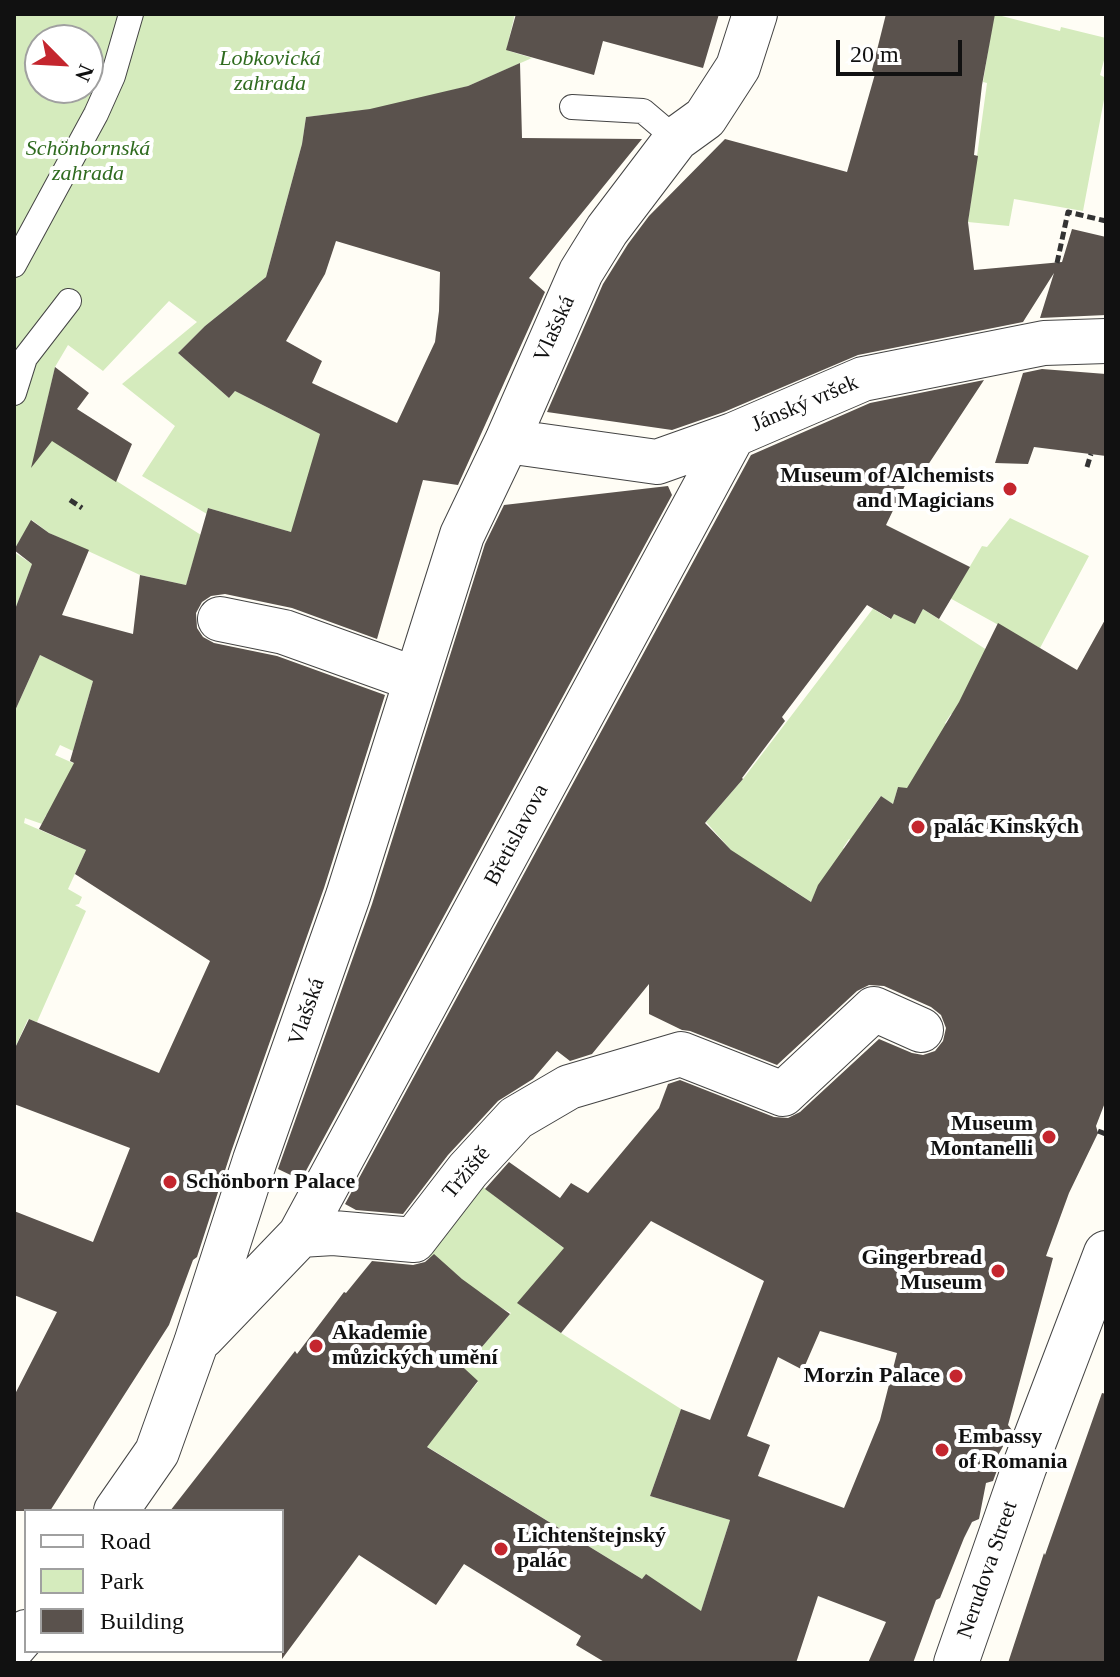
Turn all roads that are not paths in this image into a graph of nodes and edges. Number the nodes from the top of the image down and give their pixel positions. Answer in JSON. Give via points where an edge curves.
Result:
{"nodes":[{"id":1,"x":131,"y":14,"type":"edge"},
{"id":2,"x":755,"y":14,"type":"edge"},
{"id":3,"x":572,"y":107,"type":"dead end"},
{"id":4,"x":676,"y":139,"type":"junction"},
{"id":5,"x":14,"y":265,"type":"edge"},
{"id":6,"x":69,"y":301,"type":"dead end"},
{"id":7,"x":1106,"y":341,"type":"edge"},
{"id":8,"x":14,"y":393,"type":"edge"},
{"id":9,"x":733,"y":435,"type":"junction"},
{"id":10,"x":507,"y":441,"type":"junction"},
{"id":11,"x":220,"y":619,"type":"dead end"},
{"id":12,"x":415,"y":679,"type":"junction"},
{"id":13,"x":921,"y":1030,"type":"dead end"},
{"id":14,"x":300,"y":1235,"type":"junction"},
{"id":15,"x":1106,"y":1253,"type":"edge"},
{"id":16,"x":196,"y":1343,"type":"junction"},
{"id":17,"x":117,"y":1509,"type":"edge"},
{"id":18,"x":956,"y":1663,"type":"edge"}],
"edges":[{"from":1,"to":5,"type":"lane","via":[[96,114]]},
{"from":2,"to":4,"type":"street","name":"Vlašská","via":[[738,67],[705,118]]},
{"from":3,"to":4,"type":"lane","via":[[643,111]]},
{"from":4,"to":10,"type":"street","name":"Vlašská","via":[[581,272]]},
{"from":6,"to":8,"type":"lane","via":[[25,358]]},
{"from":7,"to":9,"type":"street","name":"Jánský vršek","via":[[1044,343],[863,379]]},
{"from":9,"to":10,"type":"street","name":"Jánský vršek","via":[[657,462]]},
{"from":9,"to":14,"type":"street","name":"Břetislavova"},
{"from":10,"to":12,"type":"street","name":"Vlašská","via":[[462,535]]},
{"from":11,"to":12,"type":"street","via":[[284,632]]},
{"from":12,"to":16,"type":"street","name":"Vlašská","via":[[348,896]]},
{"from":13,"to":14,"type":"street","name":"Tržiště","via":[[874,1009],[783,1094],[681,1054],[569,1087],[516,1118],[414,1240]]},
{"from":14,"to":16,"type":"street"},
{"from":15,"to":18,"type":"street","name":"Nerudova Street"},
{"from":16,"to":17,"type":"street","via":[[157,1452]]}]}
